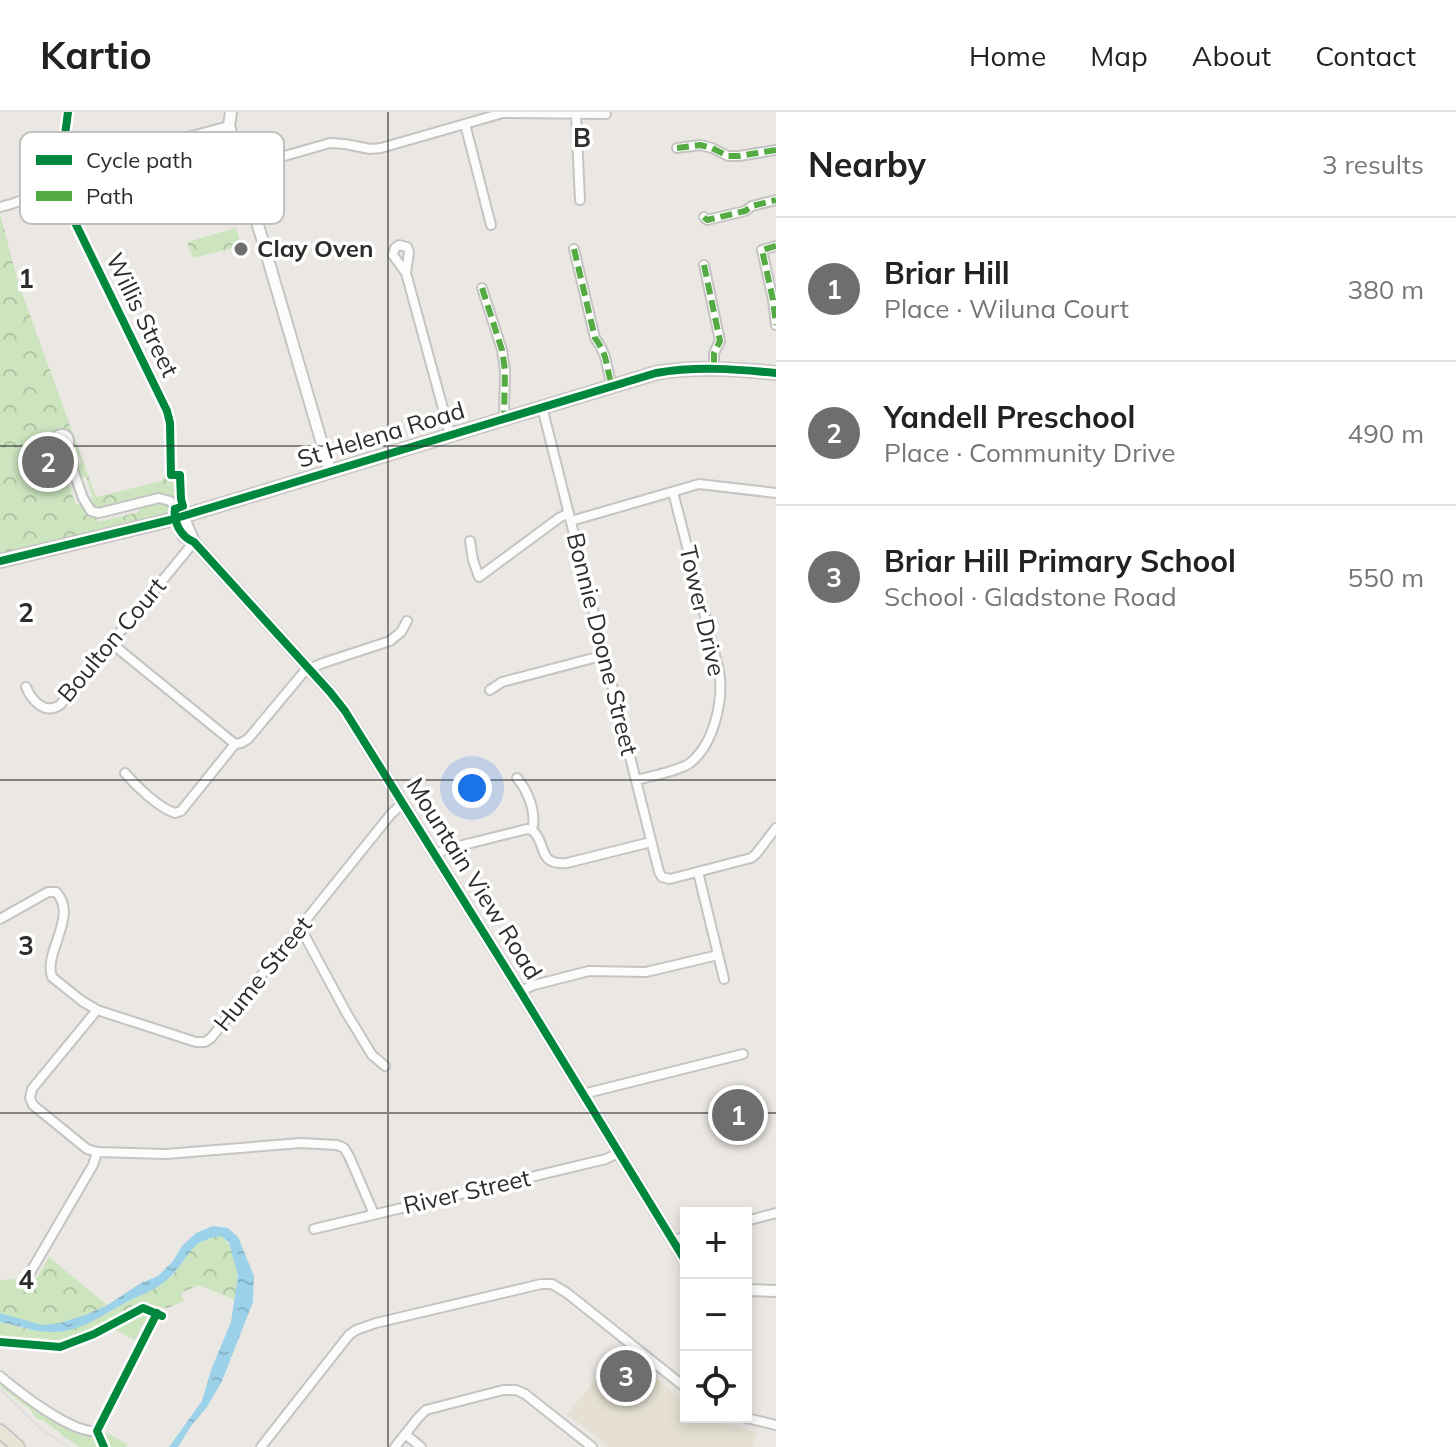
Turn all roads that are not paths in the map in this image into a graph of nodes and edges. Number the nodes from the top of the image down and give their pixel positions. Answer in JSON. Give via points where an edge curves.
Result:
{"nodes":[{"id":1,"x":68,"y":112,"type":"edge"},
{"id":2,"x":231,"y":112,"type":"edge"},
{"id":3,"x":563,"y":113,"type":"edge"},
{"id":4,"x":606,"y":114,"type":"dead end"},
{"id":5,"x":576,"y":115,"type":"junction"},
{"id":6,"x":465,"y":124,"type":"junction"},
{"id":7,"x":229,"y":126,"type":"junction"},
{"id":8,"x":66,"y":132,"type":"edge"},
{"id":9,"x":206,"y":132,"type":"edge"},
{"id":10,"x":231,"y":132,"type":"edge"},
{"id":11,"x":677,"y":148,"type":"dead end"},
{"id":12,"x":776,"y":150,"type":"edge"},
{"id":13,"x":284,"y":156,"type":"edge"},
{"id":14,"x":580,"y":200,"type":"dead end"},
{"id":15,"x":776,"y":200,"type":"edge"},
{"id":16,"x":20,"y":201,"type":"edge"},
{"id":17,"x":0,"y":207,"type":"edge"},
{"id":18,"x":704,"y":217,"type":"dead end"},
{"id":19,"x":76,"y":224,"type":"edge"},
{"id":20,"x":258,"y":224,"type":"edge"},
{"id":21,"x":491,"y":225,"type":"dead end"},
{"id":22,"x":776,"y":246,"type":"edge"},
{"id":23,"x":574,"y":249,"type":"dead end"},
{"id":24,"x":704,"y":265,"type":"dead end"},
{"id":25,"x":406,"y":273,"type":"dead end"},
{"id":26,"x":482,"y":288,"type":"dead end"},
{"id":27,"x":776,"y":325,"type":"edge"},
{"id":28,"x":714,"y":368,"type":"junction"},
{"id":29,"x":776,"y":373,"type":"edge"},
{"id":30,"x":612,"y":385,"type":"junction"},
{"id":31,"x":542,"y":407,"type":"junction"},
{"id":32,"x":504,"y":418,"type":"junction"},
{"id":33,"x":450,"y":434,"type":"junction"},
{"id":34,"x":65,"y":447,"type":"dead end"},
{"id":35,"x":330,"y":471,"type":"junction"},
{"id":36,"x":171,"y":475,"type":"dead end"},
{"id":37,"x":673,"y":492,"type":"junction"},
{"id":38,"x":776,"y":493,"type":"edge"},
{"id":39,"x":178,"y":514,"type":"junction"},
{"id":40,"x":570,"y":517,"type":"junction"},
{"id":41,"x":470,"y":541,"type":"dead end"},
{"id":42,"x":194,"y":542,"type":"junction"},
{"id":43,"x":0,"y":561,"type":"edge"},
{"id":44,"x":407,"y":621,"type":"dead end"},
{"id":45,"x":111,"y":643,"type":"junction"},
{"id":46,"x":605,"y":655,"type":"junction"},
{"id":47,"x":308,"y":668,"type":"junction"},
{"id":48,"x":26,"y":687,"type":"dead end"},
{"id":49,"x":490,"y":690,"type":"dead end"},
{"id":50,"x":235,"y":744,"type":"junction"},
{"id":51,"x":125,"y":773,"type":"dead end"},
{"id":52,"x":517,"y":778,"type":"dead end"},
{"id":53,"x":636,"y":780,"type":"junction"},
{"id":54,"x":403,"y":803,"type":"junction"},
{"id":55,"x":776,"y":828,"type":"edge"},
{"id":56,"x":532,"y":830,"type":"junction"},
{"id":57,"x":651,"y":842,"type":"junction"},
{"id":58,"x":435,"y":854,"type":"junction"},
{"id":59,"x":698,"y":872,"type":"junction"},
{"id":60,"x":0,"y":919,"type":"edge"},
{"id":61,"x":300,"y":927,"type":"junction"},
{"id":62,"x":718,"y":955,"type":"junction"},
{"id":63,"x":724,"y":979,"type":"dead end"},
{"id":64,"x":520,"y":991,"type":"junction"},
{"id":65,"x":97,"y":1010,"type":"junction"},
{"id":66,"x":743,"y":1054,"type":"dead end"},
{"id":67,"x":385,"y":1066,"type":"dead end"},
{"id":68,"x":583,"y":1094,"type":"junction"},
{"id":69,"x":97,"y":1152,"type":"junction"},
{"id":70,"x":618,"y":1153,"type":"junction"},
{"id":71,"x":776,"y":1213,"type":"edge"},
{"id":72,"x":374,"y":1214,"type":"junction"},
{"id":73,"x":752,"y":1219,"type":"edge"},
{"id":74,"x":315,"y":1229,"type":"dead end"},
{"id":75,"x":680,"y":1238,"type":"edge"},
{"id":76,"x":673,"y":1241,"type":"junction"},
{"id":77,"x":680,"y":1252,"type":"edge"},
{"id":78,"x":27,"y":1278,"type":"dead end"},
{"id":79,"x":752,"y":1290,"type":"edge"},
{"id":80,"x":776,"y":1291,"type":"edge"},
{"id":81,"x":157,"y":1313,"type":"dead end"},
{"id":82,"x":0,"y":1376,"type":"edge"},
{"id":83,"x":680,"y":1383,"type":"edge"},
{"id":84,"x":752,"y":1419,"type":"edge"},
{"id":85,"x":776,"y":1425,"type":"edge"},
{"id":86,"x":0,"y":1431,"type":"edge"},
{"id":87,"x":405,"y":1434,"type":"junction"},
{"id":88,"x":18,"y":1447,"type":"edge"},
{"id":89,"x":261,"y":1447,"type":"edge"},
{"id":90,"x":395,"y":1447,"type":"edge"},
{"id":91,"x":421,"y":1447,"type":"edge"},
{"id":92,"x":592,"y":1447,"type":"edge"}],
"edges":[{"from":1,"to":8,"type":"street"},
{"from":2,"to":7,"type":"street"},
{"from":3,"to":5,"type":"street"},
{"from":3,"to":6,"type":"street","via":[[503,113]]},
{"from":4,"to":5,"type":"street"},
{"from":5,"to":14,"type":"street"},
{"from":6,"to":13,"type":"street","via":[[381,148],[330,143]]},
{"from":6,"to":21,"type":"street"},
{"from":7,"to":9,"type":"street"},
{"from":7,"to":10,"type":"street"},
{"from":11,"to":12,"type":"street","via":[[700,145],[728,156]]},
{"from":15,"to":18,"type":"street"},
{"from":16,"to":17,"type":"street"},
{"from":19,"to":36,"type":"street","name":"Willis Street","via":[[167,411]]},
{"from":20,"to":35,"type":"street"},
{"from":22,"to":27,"type":"street","via":[[762,250]]},
{"from":23,"to":30,"type":"street"},
{"from":24,"to":28,"type":"street","via":[[720,341]]},
{"from":25,"to":33,"type":"street"},
{"from":26,"to":32,"type":"street","via":[[502,350]]},
{"from":28,"to":29,"type":"main road","name":"St Helena Road"},
{"from":28,"to":30,"type":"main road","name":"St Helena Road","via":[[675,370]]},
{"from":30,"to":31,"type":"main road","name":"St Helena Road"},
{"from":31,"to":32,"type":"main road","name":"St Helena Road"},
{"from":31,"to":40,"type":"street","name":"Bonnie Doone Street"},
{"from":32,"to":33,"type":"main road","name":"St Helena Road"},
{"from":33,"to":35,"type":"main road","name":"St Helena Road"},
{"from":34,"to":39,"type":"street","via":[[91,511],[159,498],[170,501]]},
{"from":35,"to":39,"type":"main road","name":"St Helena Road"},
{"from":37,"to":38,"type":"street","via":[[703,484]]},
{"from":37,"to":40,"type":"street"},
{"from":37,"to":53,"type":"street","name":"Tower Drive","via":[[720,679],[716,721],[689,763]]},
{"from":39,"to":42,"type":"street","name":"Mountain View Road"},
{"from":39,"to":43,"type":"main road","name":"St Helena Road"},
{"from":40,"to":41,"type":"street","via":[[559,518],[479,577]]},
{"from":40,"to":46,"type":"street","name":"Bonnie Doone Street"},
{"from":42,"to":45,"type":"street","name":"Boulton Court"},
{"from":42,"to":47,"type":"street","name":"Mountain View Road"},
{"from":44,"to":47,"type":"street","via":[[390,641]]},
{"from":45,"to":48,"type":"street","name":"Boulton Court","via":[[56,707],[44,708]]},
{"from":45,"to":50,"type":"street"},
{"from":46,"to":49,"type":"street","via":[[502,682]]},
{"from":46,"to":53,"type":"street","name":"Bonnie Doone Street"},
{"from":47,"to":50,"type":"street","via":[[248,739]]},
{"from":47,"to":54,"type":"street","name":"Mountain View Road","via":[[345,711]]},
{"from":50,"to":51,"type":"street","via":[[178,812],[167,810]]},
{"from":52,"to":56,"type":"street","via":[[527,790]]},
{"from":53,"to":57,"type":"street","name":"Bonnie Doone Street"},
{"from":54,"to":58,"type":"street","name":"Mountain View Road"},
{"from":54,"to":61,"type":"street","name":"Hume Street"},
{"from":55,"to":59,"type":"street","via":[[751,858]]},
{"from":56,"to":57,"type":"street","via":[[543,854],[558,864]]},
{"from":56,"to":58,"type":"street"},
{"from":57,"to":59,"type":"street","name":"Bonnie Doone Street","via":[[665,879]]},
{"from":58,"to":64,"type":"street","name":"Mountain View Road"},
{"from":59,"to":62,"type":"street"},
{"from":60,"to":65,"type":"street","name":"Hume Street","via":[[48,892],[58,894],[64,913],[50,974]]},
{"from":61,"to":65,"type":"street","name":"Hume Street","via":[[205,1042]]},
{"from":61,"to":67,"type":"street","via":[[372,1055]]},
{"from":62,"to":63,"type":"street"},
{"from":62,"to":64,"type":"street","via":[[646,972],[589,971]]},
{"from":64,"to":68,"type":"street","name":"Mountain View Road"},
{"from":65,"to":69,"type":"street","via":[[30,1098]]},
{"from":66,"to":68,"type":"street"},
{"from":68,"to":70,"type":"street","name":"Mountain View Road"},
{"from":69,"to":72,"type":"street","via":[[166,1154],[337,1145],[349,1156]]},
{"from":69,"to":78,"type":"street"},
{"from":70,"to":72,"type":"street","name":"River Street"},
{"from":70,"to":76,"type":"street","name":"Mountain View Road"},
{"from":71,"to":73,"type":"street"},
{"from":72,"to":74,"type":"street","name":"River Street"},
{"from":75,"to":76,"type":"street"},
{"from":76,"to":77,"type":"street","name":"Mountain View Road"},
{"from":79,"to":80,"type":"street"},
{"from":81,"to":82,"type":"street","via":[[98,1435],[43,1410]]},
{"from":83,"to":89,"type":"street","via":[[567,1293],[541,1284],[352,1332]]},
{"from":84,"to":85,"type":"street"},
{"from":86,"to":88,"type":"main road"},
{"from":87,"to":90,"type":"street"},
{"from":87,"to":91,"type":"street"},
{"from":87,"to":92,"type":"street","via":[[431,1409],[510,1389],[525,1394]]}]}
